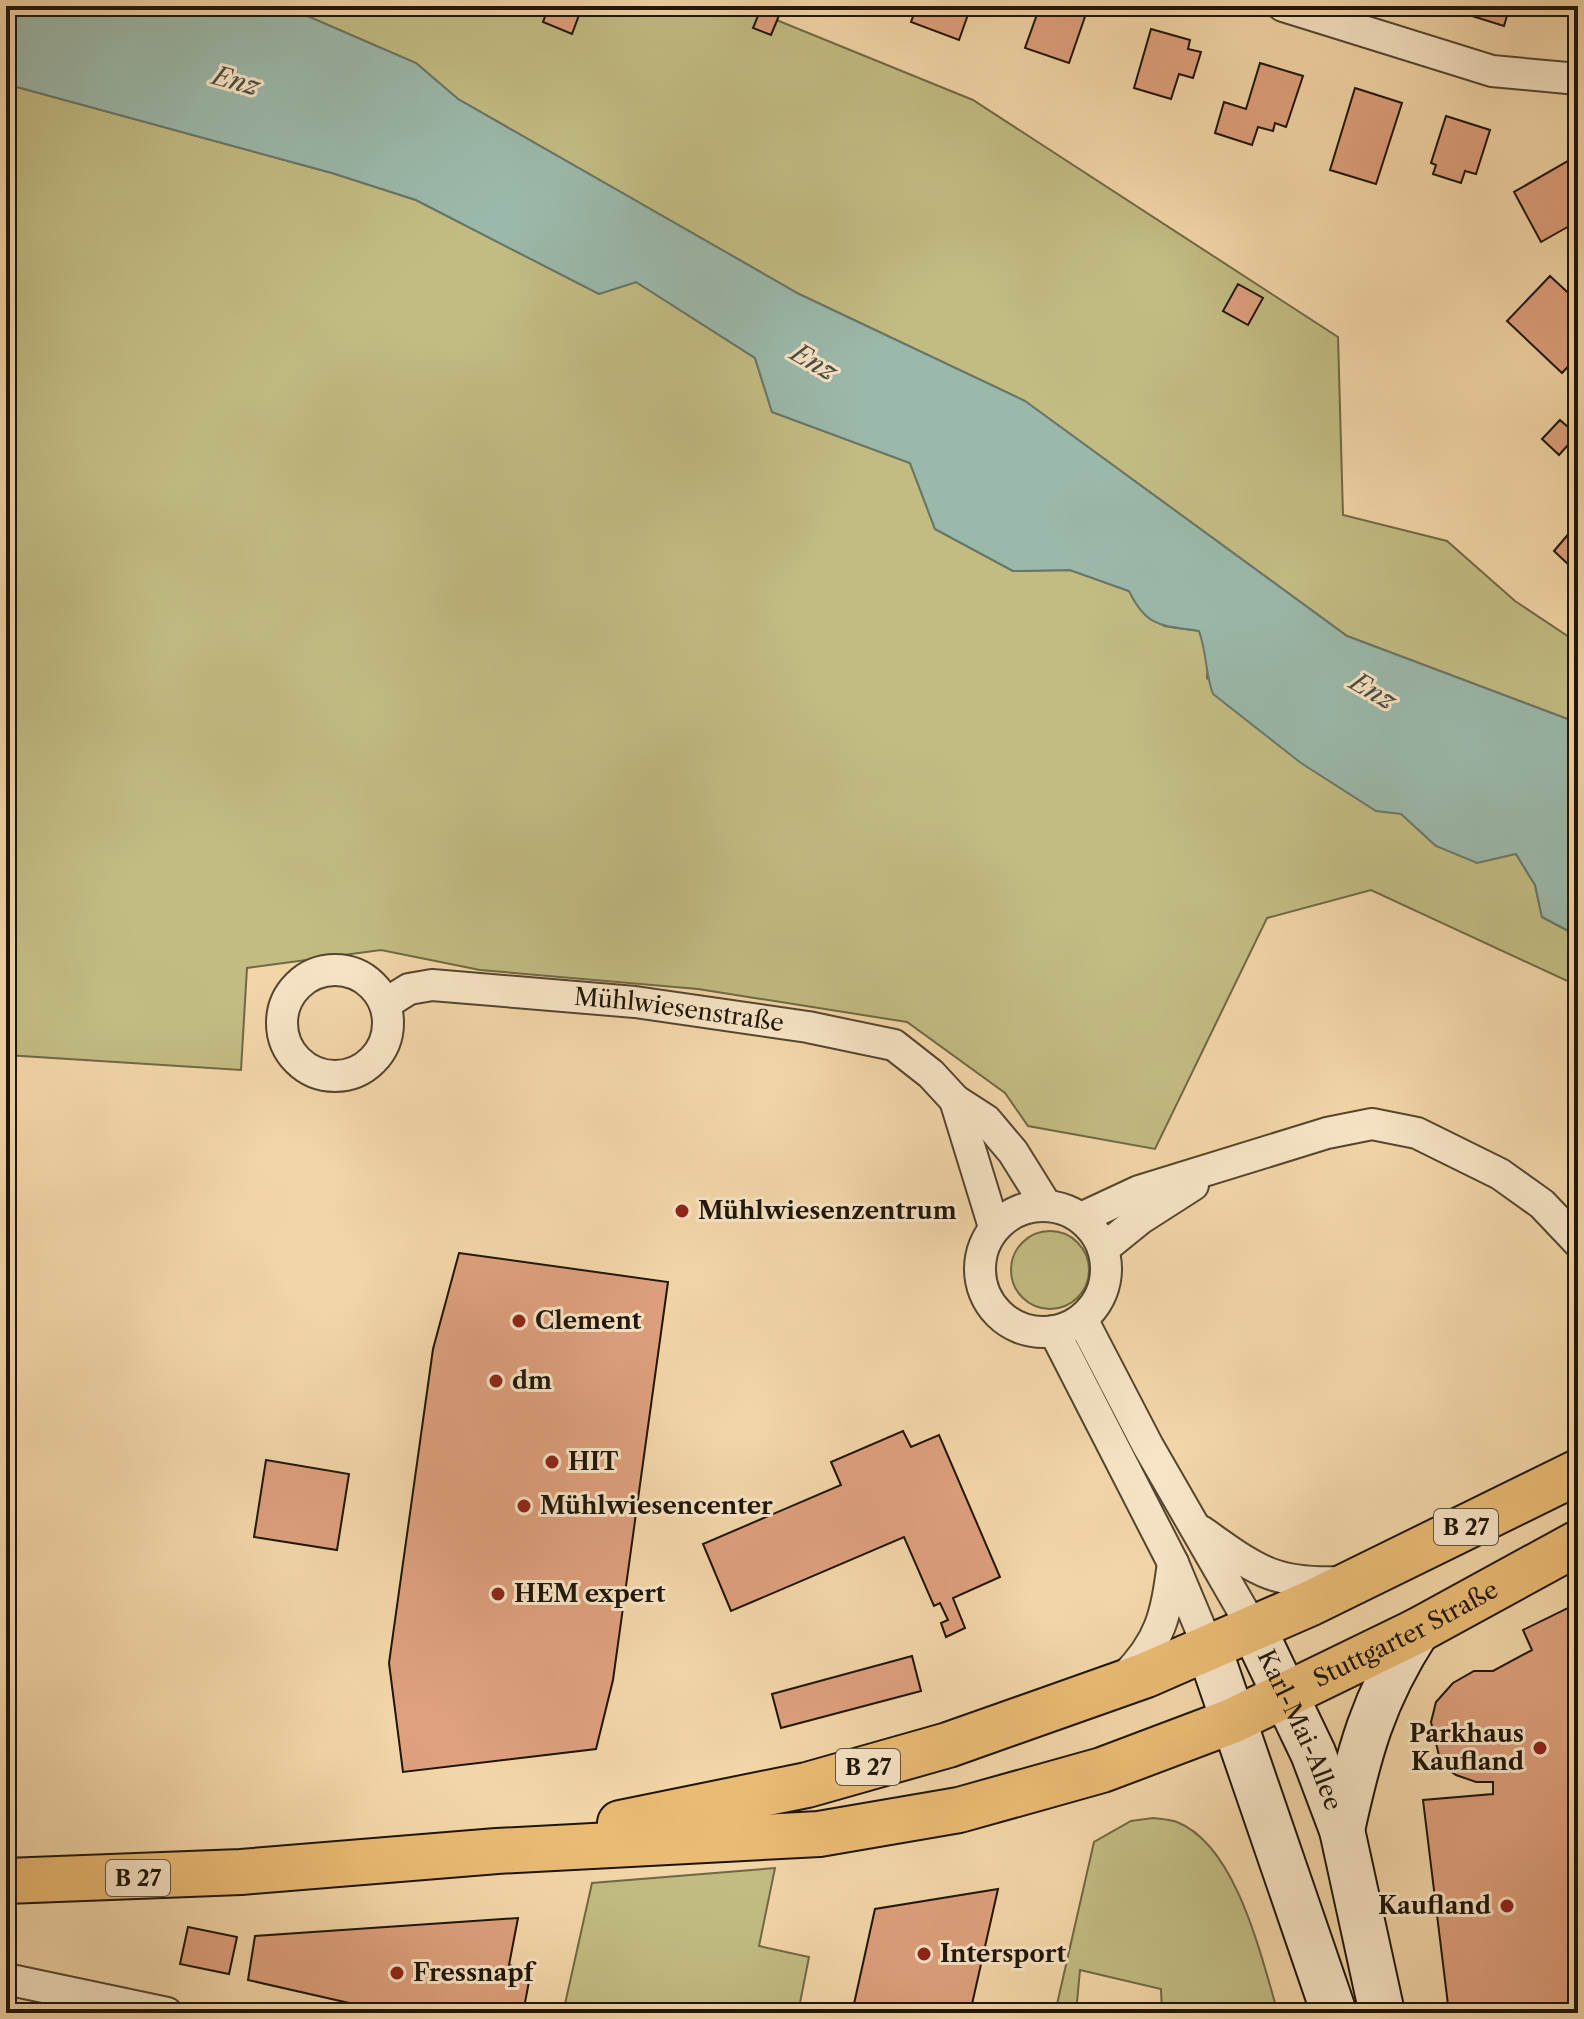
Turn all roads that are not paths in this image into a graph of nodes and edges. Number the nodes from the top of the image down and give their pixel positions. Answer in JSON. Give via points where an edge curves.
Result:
{"nodes":[{"id":1,"x":1283,"y":6,"type":"edge"},
{"id":2,"x":1578,"y":79,"type":"edge"},
{"id":3,"x":385,"y":1004,"type":"dead end"},
{"id":4,"x":955,"y":1100,"type":"junction"},
{"id":5,"x":1215,"y":1170,"type":"junction"},
{"id":6,"x":1046,"y":1205,"type":"junction"},
{"id":7,"x":1081,"y":1218,"type":"junction"},
{"id":8,"x":994,"y":1227,"type":"junction"},
{"id":9,"x":1578,"y":1242,"type":"edge"},
{"id":10,"x":1103,"y":1249,"type":"junction"},
{"id":11,"x":1082,"y":1319,"type":"junction"},
{"id":12,"x":1054,"y":1331,"type":"junction"},
{"id":13,"x":1578,"y":1472,"type":"edge"},
{"id":14,"x":1193,"y":1525,"type":"junction"},
{"id":15,"x":1578,"y":1543,"type":"edge"},
{"id":16,"x":1173,"y":1563,"type":"junction"},
{"id":17,"x":1355,"y":1582,"type":"junction"},
{"id":18,"x":1254,"y":1630,"type":"junction"},
{"id":19,"x":1417,"y":1631,"type":"junction"},
{"id":20,"x":1209,"y":1649,"type":"junction"},
{"id":21,"x":1118,"y":1685,"type":"junction"},
{"id":22,"x":1286,"y":1696,"type":"junction"},
{"id":23,"x":1232,"y":1721,"type":"junction"},
{"id":24,"x":1268,"y":1827,"type":"junction"},
{"id":25,"x":1342,"y":1830,"type":"junction"},
{"id":26,"x":497,"y":1851,"type":"junction"},
{"id":27,"x":6,"y":1881,"type":"edge"},
{"id":28,"x":6,"y":1979,"type":"edge"},
{"id":29,"x":167,"y":2013,"type":"edge"},
{"id":30,"x":1334,"y":2013,"type":"edge"},
{"id":31,"x":1382,"y":2013,"type":"edge"}],
"edges":[{"from":1,"to":2,"type":"street","via":[[1492,71]]},
{"from":3,"to":4,"type":"street","name":"Mühlwiesenstraße","via":[[409,989],[432,985],[577,995],[808,1027],[894,1045]]},
{"from":4,"to":6,"type":"street","name":"Mühlwiesenstraße","via":[[986,1120]]},
{"from":4,"to":8,"type":"street","name":"Mühlwiesenstraße"},
{"from":5,"to":7,"type":"street","via":[[1139,1191]]},
{"from":5,"to":9,"type":"street","via":[[1327,1133],[1372,1124],[1417,1133],[1500,1174],[1542,1204]]},
{"from":5,"to":10,"type":"street"},
{"from":6,"to":7,"type":"street"},
{"from":6,"to":8,"type":"street","via":[[1026,1207]]},
{"from":7,"to":10,"type":"street"},
{"from":8,"to":12,"type":"street","via":[[979,1266],[991,1305],[1018,1328]]},
{"from":10,"to":11,"type":"street","via":[[1103,1287]]},
{"from":11,"to":12,"type":"street"},
{"from":11,"to":14,"type":"street"},
{"from":12,"to":16,"type":"street"},
{"from":13,"to":17,"type":"main road","number":"B 27"},
{"from":14,"to":17,"type":"street","via":[[1252,1568],[1277,1578]]},
{"from":14,"to":18,"type":"street"},
{"from":15,"to":19,"type":"main road","name":"Stuttgarter Straße","number":"B 27"},
{"from":16,"to":20,"type":"street"},
{"from":16,"to":21,"type":"street","via":[[1158,1637]]},
{"from":17,"to":18,"type":"main road","number":"B 27"},
{"from":18,"to":20,"type":"main road","number":"B 27"},
{"from":18,"to":22,"type":"main road","name":"Karl-Mai-Allee"},
{"from":19,"to":22,"type":"main road","name":"Stuttgarter Straße","number":"B 27"},
{"from":19,"to":25,"type":"main road","name":"Karl-Mai-Allee","via":[[1370,1716]]},
{"from":20,"to":21,"type":"main road","number":"B 27"},
{"from":20,"to":23,"type":"main road"},
{"from":21,"to":26,"type":"main road","number":"B 27","via":[[948,1745],[807,1785]]},
{"from":22,"to":23,"type":"main road","name":"Stuttgarter Straße","number":"B 27"},
{"from":22,"to":25,"type":"main road","name":"Karl-Mai-Allee"},
{"from":23,"to":24,"type":"main road"},
{"from":23,"to":26,"type":"main road","number":"B 27","via":[[1029,1793],[891,1823],[819,1834]]},
{"from":24,"to":25,"type":"main road","name":"Karl-Mai-Allee","via":[[1313,1815]]},
{"from":24,"to":30,"type":"main road"},
{"from":25,"to":31,"type":"main road","name":"Karl-Mai-Allee"},
{"from":26,"to":27,"type":"main road","number":"B 27","via":[[241,1872]]},
{"from":28,"to":29,"type":"street"}]}
